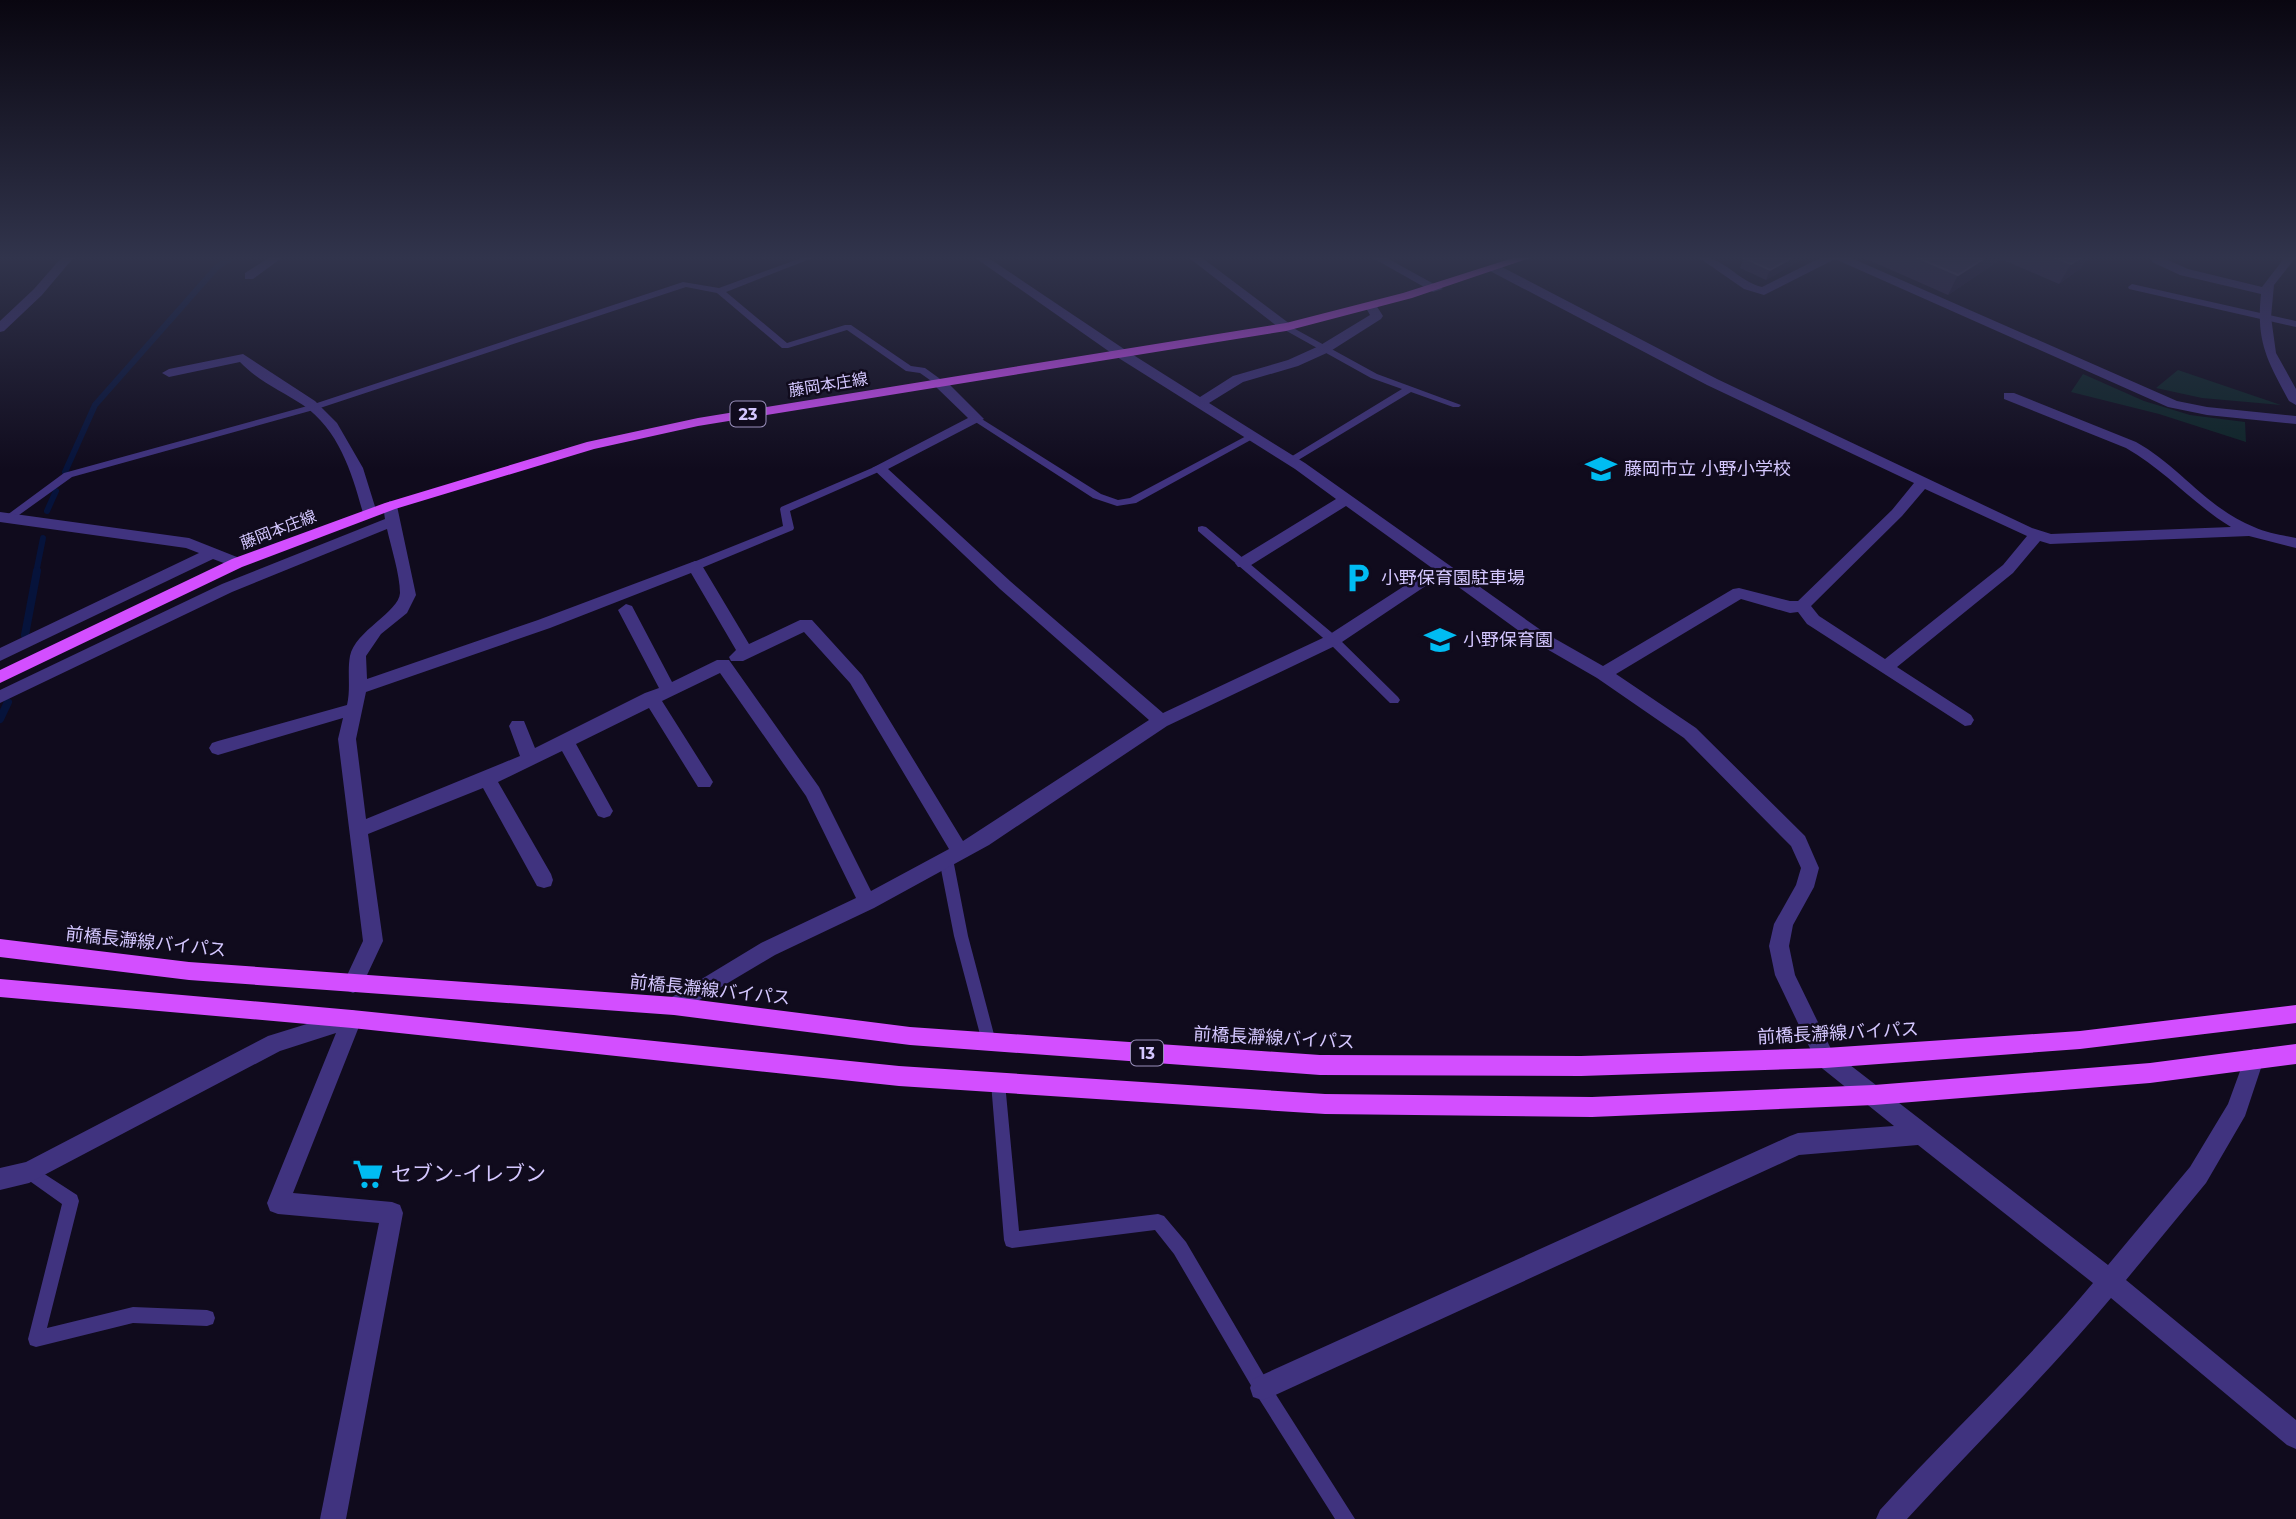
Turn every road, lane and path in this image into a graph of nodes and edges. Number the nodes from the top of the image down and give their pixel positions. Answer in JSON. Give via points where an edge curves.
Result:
{"nodes":[{"id":1,"x":553,"y":328,"type":"edge"},
{"id":2,"x":764,"y":328,"type":"edge"},
{"id":3,"x":845,"y":328,"type":"edge"},
{"id":4,"x":849,"y":328,"type":"edge"},
{"id":5,"x":1084,"y":328,"type":"edge"},
{"id":6,"x":1281,"y":328,"type":"edge"},
{"id":7,"x":1288,"y":328,"type":"edge"},
{"id":8,"x":1358,"y":328,"type":"edge"},
{"id":9,"x":1609,"y":328,"type":"edge"},
{"id":10,"x":2001,"y":328,"type":"edge"},
{"id":11,"x":2267,"y":328,"type":"edge"},
{"id":12,"x":1324,"y":349,"type":"junction"},
{"id":13,"x":1122,"y":354,"type":"junction"},
{"id":14,"x":169,"y":373,"type":"dead end"},
{"id":15,"x":940,"y":383,"type":"junction"},
{"id":16,"x":1409,"y":389,"type":"junction"},
{"id":17,"x":2009,"y":396,"type":"dead end"},
{"id":18,"x":2296,"y":401,"type":"edge"},
{"id":19,"x":1200,"y":403,"type":"junction"},
{"id":20,"x":1456,"y":405,"type":"dead end"},
{"id":21,"x":314,"y":407,"type":"junction"},
{"id":22,"x":977,"y":419,"type":"junction"},
{"id":23,"x":2296,"y":420,"type":"edge"},
{"id":24,"x":1253,"y":436,"type":"junction"},
{"id":25,"x":1292,"y":460,"type":"junction"},
{"id":26,"x":879,"y":467,"type":"junction"},
{"id":27,"x":1923,"y":482,"type":"junction"},
{"id":28,"x":1347,"y":499,"type":"junction"},
{"id":29,"x":370,"y":513,"type":"junction"},
{"id":30,"x":391,"y":514,"type":"junction"},
{"id":31,"x":4,"y":518,"type":"edge"},
{"id":32,"x":1202,"y":529,"type":"dead end"},
{"id":33,"x":2249,"y":531,"type":"junction"},
{"id":34,"x":2037,"y":534,"type":"junction"},
{"id":35,"x":2296,"y":543,"type":"edge"},
{"id":36,"x":212,"y":553,"type":"junction"},
{"id":37,"x":237,"y":563,"type":"junction"},
{"id":38,"x":1243,"y":563,"type":"junction"},
{"id":39,"x":695,"y":566,"type":"junction"},
{"id":40,"x":1444,"y":567,"type":"junction"},
{"id":41,"x":1802,"y":606,"type":"junction"},
{"id":42,"x":626,"y":610,"type":"dead end"},
{"id":43,"x":1333,"y":640,"type":"junction"},
{"id":44,"x":746,"y":653,"type":"junction"},
{"id":45,"x":0,"y":655,"type":"edge"},
{"id":46,"x":723,"y":664,"type":"junction"},
{"id":47,"x":1885,"y":668,"type":"junction"},
{"id":48,"x":1603,"y":674,"type":"junction"},
{"id":49,"x":0,"y":677,"type":"edge"},
{"id":50,"x":359,"y":688,"type":"junction"},
{"id":51,"x":659,"y":693,"type":"junction"},
{"id":52,"x":0,"y":697,"type":"edge"},
{"id":53,"x":1394,"y":700,"type":"dead end"},
{"id":54,"x":354,"y":709,"type":"junction"},
{"id":55,"x":1965,"y":720,"type":"dead end"},
{"id":56,"x":1161,"y":721,"type":"junction"},
{"id":57,"x":518,"y":726,"type":"dead end"},
{"id":58,"x":565,"y":740,"type":"junction"},
{"id":59,"x":218,"y":748,"type":"dead end"},
{"id":60,"x":530,"y":758,"type":"junction"},
{"id":61,"x":487,"y":778,"type":"junction"},
{"id":62,"x":704,"y":782,"type":"dead end"},
{"id":63,"x":604,"y":811,"type":"dead end"},
{"id":64,"x":358,"y":830,"type":"junction"},
{"id":65,"x":953,"y":856,"type":"junction"},
{"id":66,"x":544,"y":880,"type":"dead end"},
{"id":67,"x":867,"y":902,"type":"junction"},
{"id":68,"x":0,"y":948,"type":"edge"},
{"id":69,"x":353,"y":984,"type":"junction"},
{"id":70,"x":0,"y":988,"type":"edge"},
{"id":71,"x":674,"y":1006,"type":"junction"},
{"id":72,"x":2296,"y":1014,"type":"edge"},
{"id":73,"x":352,"y":1019,"type":"junction"},
{"id":74,"x":989,"y":1042,"type":"junction"},
{"id":75,"x":2296,"y":1054,"type":"edge"},
{"id":76,"x":1825,"y":1058,"type":"junction"},
{"id":77,"x":2254,"y":1059,"type":"junction"},
{"id":78,"x":998,"y":1083,"type":"junction"},
{"id":79,"x":1874,"y":1095,"type":"junction"},
{"id":80,"x":1923,"y":1134,"type":"junction"},
{"id":81,"x":29,"y":1172,"type":"junction"},
{"id":82,"x":0,"y":1179,"type":"edge"},
{"id":83,"x":2110,"y":1282,"type":"junction"},
{"id":84,"x":207,"y":1318,"type":"dead end"},
{"id":85,"x":1262,"y":1388,"type":"junction"},
{"id":86,"x":2296,"y":1436,"type":"edge"},
{"id":87,"x":333,"y":1519,"type":"edge"},
{"id":88,"x":1346,"y":1519,"type":"edge"},
{"id":89,"x":1889,"y":1519,"type":"edge"}],
"edges":[{"from":1,"to":21,"type":"lane"},
{"from":2,"to":3,"type":"lane","via":[[785,346]]},
{"from":4,"to":15,"type":"lane","via":[[909,369],[922,370]]},
{"from":5,"to":13,"type":"street"},
{"from":6,"to":13,"type":"main road","name":"藤岡本庄線","number":"23"},
{"from":7,"to":12,"type":"lane"},
{"from":8,"to":12,"type":"street"},
{"from":9,"to":27,"type":"street"},
{"from":10,"to":23,"type":"street","via":[[2174,404]]},
{"from":11,"to":18,"type":"street","via":[[2270,353]]},
{"from":12,"to":16,"type":"lane"},
{"from":12,"to":19,"type":"street","via":[[1238,379]]},
{"from":13,"to":15,"type":"main road","name":"藤岡本庄線","number":"23"},
{"from":13,"to":19,"type":"street"},
{"from":14,"to":21,"type":"street","via":[[243,358],[256,373]]},
{"from":15,"to":22,"type":"street"},
{"from":15,"to":30,"type":"main road","name":"藤岡本庄線","number":"23","via":[[698,422],[592,445],[503,470]]},
{"from":16,"to":20,"type":"lane"},
{"from":16,"to":25,"type":"lane"},
{"from":17,"to":33,"type":"street","via":[[2149,455],[2212,509]]},
{"from":19,"to":24,"type":"street"},
{"from":21,"to":29,"type":"street","via":[[341,438],[358,472]]},
{"from":21,"to":31,"type":"lane","via":[[68,475]]},
{"from":22,"to":24,"type":"lane","via":[[1097,496],[1117,503],[1132,501]]},
{"from":22,"to":26,"type":"street"},
{"from":24,"to":25,"type":"street"},
{"from":25,"to":28,"type":"street"},
{"from":26,"to":39,"type":"lane","via":[[785,509],[789,528]]},
{"from":26,"to":56,"type":"street"},
{"from":27,"to":34,"type":"street"},
{"from":27,"to":41,"type":"street","via":[[1898,513]]},
{"from":28,"to":38,"type":"street"},
{"from":28,"to":40,"type":"street"},
{"from":29,"to":30,"type":"main road","name":"藤岡本庄線","number":"23"},
{"from":29,"to":37,"type":"main road","name":"藤岡本庄線","number":"23"},
{"from":30,"to":50,"type":"street","via":[[408,594],[401,609],[375,630],[358,655]]},
{"from":30,"to":52,"type":"street"},
{"from":31,"to":36,"type":"street","via":[[189,542]]},
{"from":32,"to":38,"type":"lane"},
{"from":33,"to":34,"type":"street","via":[[2063,539]]},
{"from":33,"to":35,"type":"street"},
{"from":34,"to":47,"type":"street","via":[[2008,569]]},
{"from":36,"to":37,"type":"street"},
{"from":36,"to":45,"type":"street"},
{"from":37,"to":49,"type":"main road","name":"藤岡本庄線","number":"23"},
{"from":38,"to":43,"type":"lane"},
{"from":39,"to":44,"type":"street"},
{"from":39,"to":50,"type":"street"},
{"from":40,"to":43,"type":"street"},
{"from":40,"to":48,"type":"street","via":[[1539,637]]},
{"from":41,"to":47,"type":"street","via":[[1813,620]]},
{"from":41,"to":48,"type":"street","via":[[1739,593]]},
{"from":42,"to":51,"type":"street"},
{"from":43,"to":53,"type":"lane"},
{"from":43,"to":56,"type":"street"},
{"from":44,"to":46,"type":"street"},
{"from":44,"to":65,"type":"street","via":[[806,624],[856,679]]},
{"from":46,"to":51,"type":"street"},
{"from":46,"to":67,"type":"street","via":[[813,792]]},
{"from":47,"to":55,"type":"street"},
{"from":48,"to":76,"type":"street","via":[[1690,733],[1798,841],[1810,868],[1779,946],[1785,975]]},
{"from":50,"to":54,"type":"street"},
{"from":51,"to":58,"type":"street"},
{"from":51,"to":62,"type":"street"},
{"from":54,"to":59,"type":"street"},
{"from":54,"to":64,"type":"street","via":[[347,739]]},
{"from":56,"to":65,"type":"street"},
{"from":57,"to":60,"type":"street"},
{"from":58,"to":60,"type":"street"},
{"from":58,"to":63,"type":"street"},
{"from":60,"to":61,"type":"street"},
{"from":61,"to":64,"type":"street"},
{"from":61,"to":66,"type":"street"},
{"from":64,"to":69,"type":"street","via":[[373,941]]},
{"from":65,"to":67,"type":"street"},
{"from":65,"to":74,"type":"lane","via":[[961,936]]},
{"from":67,"to":71,"type":"street","via":[[768,949]]},
{"from":68,"to":69,"type":"main road","name":"前橋長瀞線バイパス","number":"13","via":[[189,971]]},
{"from":69,"to":71,"type":"main road","name":"前橋長瀞線バイパス","number":"13"},
{"from":70,"to":73,"type":"main road","number":"13"},
{"from":71,"to":74,"type":"main road","name":"前橋長瀞線バイパス","number":"13"},
{"from":72,"to":76,"type":"main road","name":"前橋長瀞線バイパス","number":"13","via":[[2080,1040]]},
{"from":73,"to":78,"type":"main road","number":"13"},
{"from":73,"to":81,"type":"street","via":[[275,1043]]},
{"from":73,"to":87,"type":"street","via":[[278,1203],[392,1213]]},
{"from":74,"to":76,"type":"main road","name":"前橋長瀞線バイパス","number":"13","via":[[1320,1065],[1581,1066]]},
{"from":75,"to":77,"type":"main road","number":"13"},
{"from":76,"to":79,"type":"street"},
{"from":77,"to":79,"type":"main road","number":"13","via":[[2150,1073]]},
{"from":77,"to":83,"type":"street","via":[[2237,1109],[2199,1175]]},
{"from":78,"to":79,"type":"main road","number":"13","via":[[1325,1104],[1591,1107]]},
{"from":78,"to":85,"type":"lane","via":[[1012,1240],[1158,1222],[1180,1248]]},
{"from":79,"to":80,"type":"street"},
{"from":80,"to":83,"type":"street"},
{"from":80,"to":85,"type":"street","via":[[1798,1144]]},
{"from":81,"to":82,"type":"street"},
{"from":81,"to":84,"type":"lane","via":[[71,1201],[36,1339],[133,1315]]},
{"from":83,"to":86,"type":"street"},
{"from":83,"to":89,"type":"street","via":[[2059,1342]]},
{"from":85,"to":88,"type":"lane"}]}
